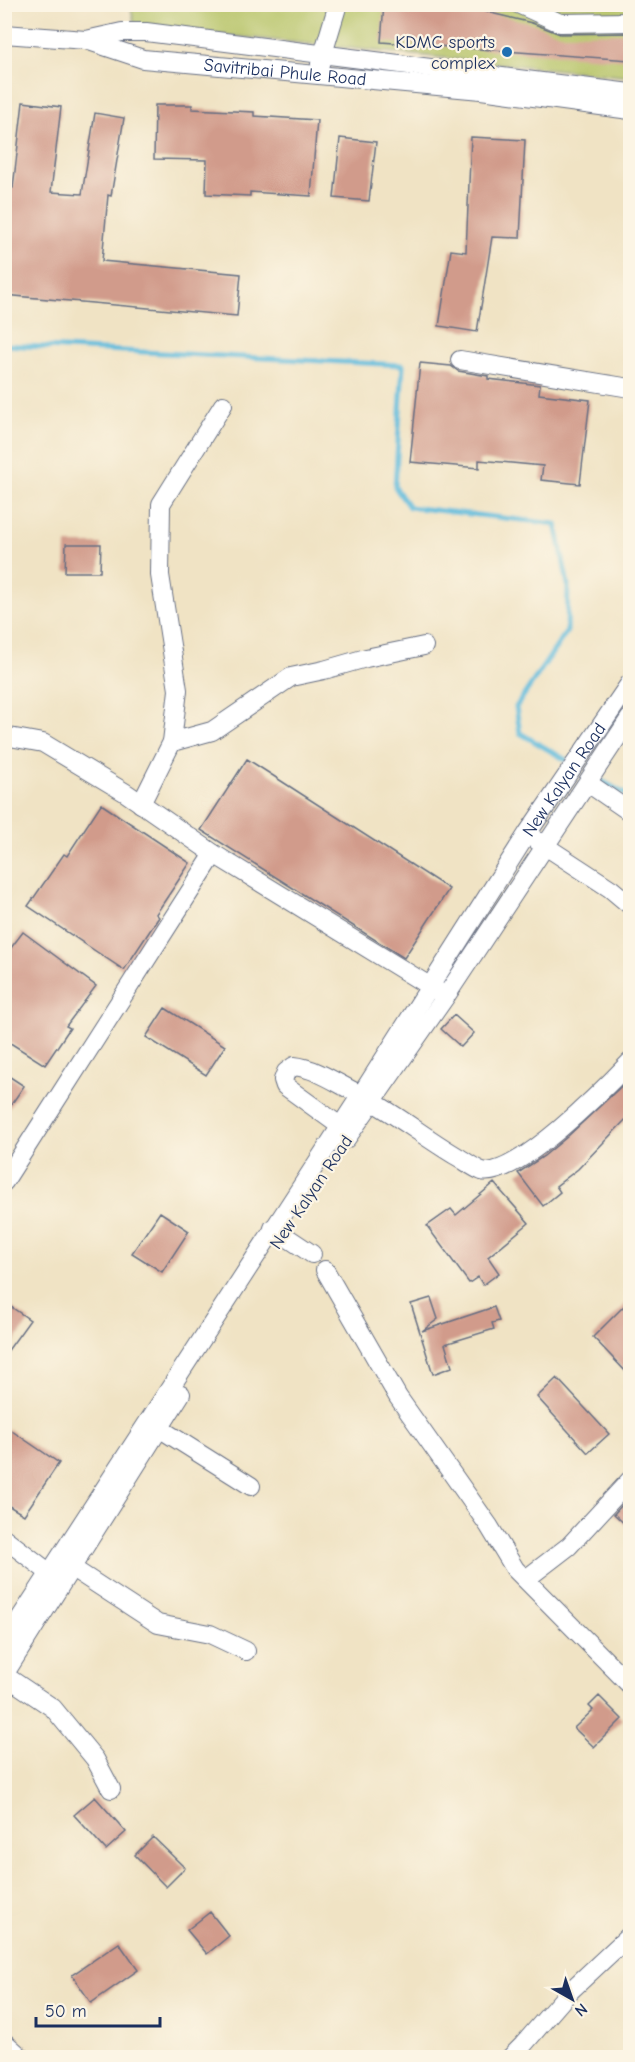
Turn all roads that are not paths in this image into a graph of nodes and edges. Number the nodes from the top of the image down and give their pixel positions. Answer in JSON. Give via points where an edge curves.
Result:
{"nodes":[{"id":1,"x":338,"y":4,"type":"edge"},
{"id":2,"x":518,"y":4,"type":"edge"},
{"id":3,"x":630,"y":22,"type":"edge"},
{"id":4,"x":4,"y":34,"type":"edge"},
{"id":5,"x":86,"y":40,"type":"junction"},
{"id":6,"x":323,"y":54,"type":"junction"},
{"id":7,"x":317,"y":75,"type":"junction"},
{"id":8,"x":630,"y":103,"type":"edge"},
{"id":9,"x":460,"y":360,"type":"dead end"},
{"id":10,"x":630,"y":388,"type":"edge"},
{"id":11,"x":223,"y":405,"type":"dead end"},
{"id":12,"x":424,"y":646,"type":"dead end"},
{"id":13,"x":630,"y":683,"type":"edge"},
{"id":14,"x":630,"y":718,"type":"edge"},
{"id":15,"x":4,"y":736,"type":"edge"},
{"id":16,"x":172,"y":742,"type":"junction"},
{"id":17,"x":588,"y":783,"type":"junction"},
{"id":18,"x":141,"y":804,"type":"junction"},
{"id":19,"x":630,"y":812,"type":"edge"},
{"id":20,"x":527,"y":834,"type":"junction"},
{"id":21,"x":547,"y":847,"type":"junction"},
{"id":22,"x":214,"y":854,"type":"junction"},
{"id":23,"x":630,"y":905,"type":"edge"},
{"id":24,"x":430,"y":987,"type":"junction"},
{"id":25,"x":446,"y":996,"type":"junction"},
{"id":26,"x":630,"y":1062,"type":"edge"},
{"id":27,"x":367,"y":1098,"type":"junction"},
{"id":28,"x":340,"y":1126,"type":"junction"},
{"id":29,"x":4,"y":1182,"type":"edge"},
{"id":30,"x":278,"y":1231,"type":"junction"},
{"id":31,"x":312,"y":1254,"type":"dead end"},
{"id":32,"x":325,"y":1270,"type":"dead end"},
{"id":33,"x":153,"y":1424,"type":"junction"},
{"id":34,"x":630,"y":1480,"type":"edge"},
{"id":35,"x":250,"y":1486,"type":"dead end"},
{"id":36,"x":4,"y":1538,"type":"edge"},
{"id":37,"x":61,"y":1571,"type":"junction"},
{"id":38,"x":526,"y":1579,"type":"junction"},
{"id":39,"x":4,"y":1643,"type":"edge"},
{"id":40,"x":246,"y":1651,"type":"dead end"},
{"id":41,"x":5,"y":1675,"type":"edge"},
{"id":42,"x":630,"y":1685,"type":"edge"},
{"id":43,"x":111,"y":1789,"type":"dead end"},
{"id":44,"x":630,"y":1935,"type":"edge"},
{"id":45,"x":4,"y":2042,"type":"edge"},
{"id":46,"x":22,"y":2058,"type":"edge"},
{"id":47,"x":510,"y":2058,"type":"edge"}],
"edges":[{"from":1,"to":6,"type":"street"},
{"from":2,"to":3,"type":"street","via":[[560,23]]},
{"from":4,"to":5,"type":"street","name":"Savitribai Phule Road"},
{"from":5,"to":6,"type":"street","name":"Savitribai Phule Road","via":[[122,32],[146,32]]},
{"from":5,"to":7,"type":"street","name":"Savitribai Phule Road","via":[[143,59]]},
{"from":6,"to":7,"type":"street"},
{"from":6,"to":8,"type":"street","name":"Savitribai Phule Road"},
{"from":7,"to":8,"type":"street","name":"Savitribai Phule Road"},
{"from":9,"to":10,"type":"street"},
{"from":11,"to":16,"type":"street","via":[[161,504],[160,575],[178,690]]},
{"from":12,"to":16,"type":"street","via":[[291,677],[212,731]]},
{"from":13,"to":20,"type":"street","name":"New Kalyan Road"},
{"from":14,"to":17,"type":"street","name":"New Kalyan Road"},
{"from":15,"to":18,"type":"street","via":[[43,743]]},
{"from":16,"to":18,"type":"street"},
{"from":17,"to":19,"type":"street"},
{"from":17,"to":21,"type":"street","name":"New Kalyan Road"},
{"from":18,"to":22,"type":"street"},
{"from":20,"to":21,"type":"street"},
{"from":20,"to":24,"type":"street","name":"New Kalyan Road"},
{"from":21,"to":23,"type":"street"},
{"from":21,"to":25,"type":"street","name":"New Kalyan Road"},
{"from":22,"to":24,"type":"street"},
{"from":22,"to":29,"type":"street"},
{"from":24,"to":25,"type":"street"},
{"from":24,"to":27,"type":"street","name":"New Kalyan Road"},
{"from":25,"to":27,"type":"street","name":"New Kalyan Road"},
{"from":26,"to":27,"type":"street","via":[[530,1152],[498,1171],[482,1171]]},
{"from":27,"to":28,"type":"street","name":"New Kalyan Road"},
{"from":27,"to":28,"type":"street","via":[[311,1070],[290,1068],[283,1083]]},
{"from":27,"to":30,"type":"street","name":"New Kalyan Road"},
{"from":28,"to":30,"type":"street","name":"New Kalyan Road"},
{"from":30,"to":31,"type":"street"},
{"from":30,"to":33,"type":"street","name":"New Kalyan Road"},
{"from":32,"to":38,"type":"street","via":[[398,1397],[515,1569]]},
{"from":33,"to":35,"type":"street"},
{"from":33,"to":37,"type":"street","name":"New Kalyan Road"},
{"from":34,"to":38,"type":"street","via":[[568,1546]]},
{"from":36,"to":37,"type":"street"},
{"from":37,"to":39,"type":"street"},
{"from":37,"to":40,"type":"street","via":[[158,1624],[210,1634]]},
{"from":37,"to":41,"type":"street"},
{"from":38,"to":42,"type":"street"},
{"from":41,"to":43,"type":"street","via":[[53,1708],[94,1759]]},
{"from":44,"to":47,"type":"street","via":[[569,1992]]},
{"from":45,"to":46,"type":"street"}]}
